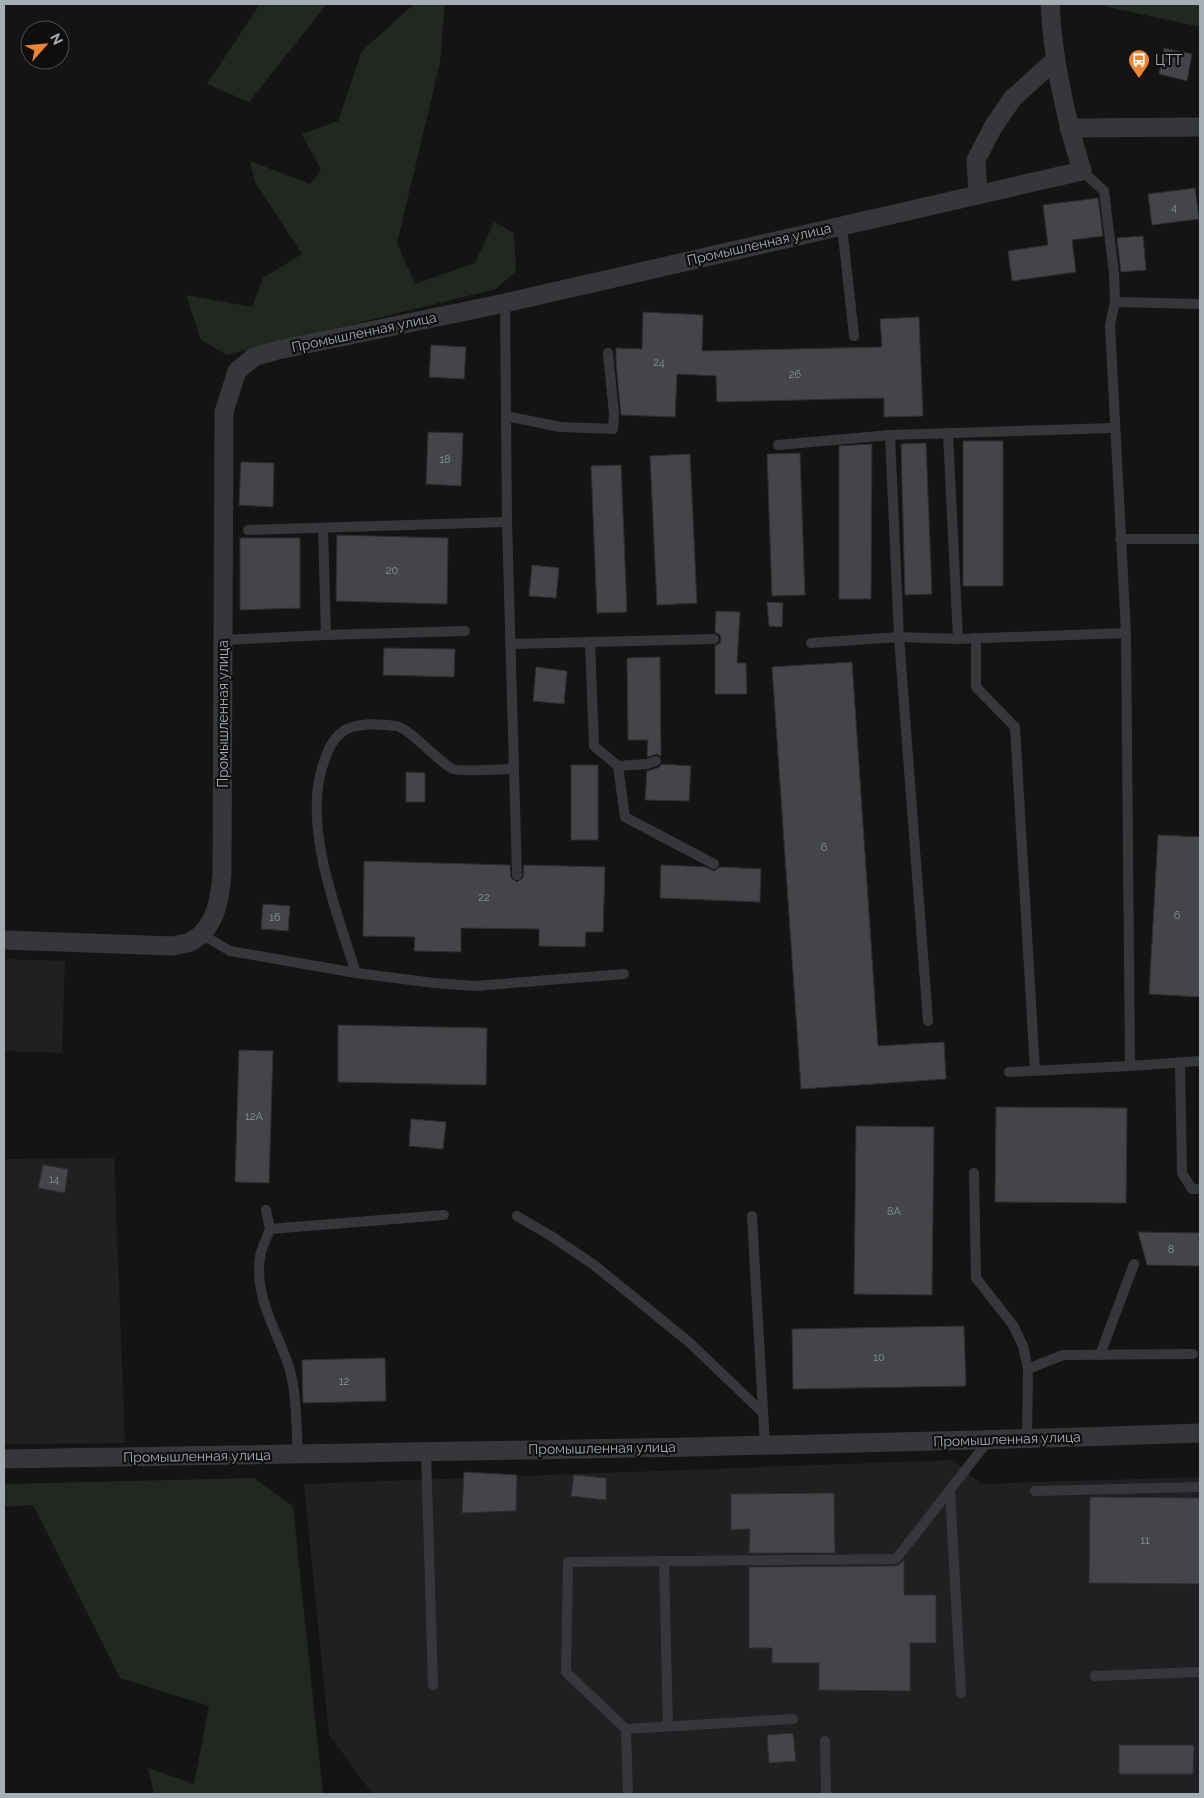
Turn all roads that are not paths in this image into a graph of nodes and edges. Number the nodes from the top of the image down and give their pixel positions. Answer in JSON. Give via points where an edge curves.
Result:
{"nodes":[{"id":1,"x":1050,"y":4,"type":"edge"},
{"id":2,"x":1055,"y":60,"type":"junction"},
{"id":3,"x":1069,"y":128,"type":"junction"},
{"id":4,"x":1200,"y":128,"type":"edge"},
{"id":5,"x":1082,"y":171,"type":"junction"},
{"id":6,"x":978,"y":195,"type":"junction"},
{"id":7,"x":842,"y":226,"type":"junction"},
{"id":8,"x":505,"y":302,"type":"junction"},
{"id":9,"x":1115,"y":302,"type":"junction"},
{"id":10,"x":1200,"y":304,"type":"edge"},
{"id":11,"x":854,"y":336,"type":"dead end"},
{"id":12,"x":608,"y":353,"type":"dead end"},
{"id":13,"x":506,"y":416,"type":"junction"},
{"id":14,"x":1114,"y":428,"type":"junction"},
{"id":15,"x":948,"y":433,"type":"junction"},
{"id":16,"x":890,"y":435,"type":"junction"},
{"id":17,"x":778,"y":445,"type":"dead end"},
{"id":18,"x":507,"y":522,"type":"junction"},
{"id":19,"x":323,"y":528,"type":"junction"},
{"id":20,"x":248,"y":530,"type":"dead end"},
{"id":21,"x":1120,"y":539,"type":"junction"},
{"id":22,"x":1200,"y":539,"type":"edge"},
{"id":23,"x":465,"y":631,"type":"dead end"},
{"id":24,"x":1126,"y":633,"type":"junction"},
{"id":25,"x":326,"y":636,"type":"junction"},
{"id":26,"x":900,"y":637,"type":"junction"},
{"id":27,"x":714,"y":638,"type":"dead end"},
{"id":28,"x":976,"y":638,"type":"junction"},
{"id":29,"x":958,"y":639,"type":"junction"},
{"id":30,"x":223,"y":640,"type":"junction"},
{"id":31,"x":590,"y":642,"type":"junction"},
{"id":32,"x":811,"y":643,"type":"dead end"},
{"id":33,"x":510,"y":644,"type":"junction"},
{"id":34,"x":656,"y":760,"type":"dead end"},
{"id":35,"x":618,"y":766,"type":"junction"},
{"id":36,"x":514,"y":769,"type":"junction"},
{"id":37,"x":714,"y":864,"type":"dead end"},
{"id":38,"x":517,"y":875,"type":"dead end"},
{"id":39,"x":202,"y":934,"type":"junction"},
{"id":40,"x":4,"y":940,"type":"edge"},
{"id":41,"x":356,"y":973,"type":"junction"},
{"id":42,"x":624,"y":974,"type":"dead end"},
{"id":43,"x":928,"y":1021,"type":"dead end"},
{"id":44,"x":1200,"y":1061,"type":"edge"},
{"id":45,"x":1180,"y":1063,"type":"junction"},
{"id":46,"x":1130,"y":1066,"type":"junction"},
{"id":47,"x":1035,"y":1071,"type":"junction"},
{"id":48,"x":1009,"y":1072,"type":"dead end"},
{"id":49,"x":974,"y":1172,"type":"dead end"},
{"id":50,"x":1200,"y":1189,"type":"edge"},
{"id":51,"x":266,"y":1210,"type":"dead end"},
{"id":52,"x":444,"y":1215,"type":"dead end"},
{"id":53,"x":517,"y":1216,"type":"dead end"},
{"id":54,"x":752,"y":1216,"type":"dead end"},
{"id":55,"x":270,"y":1229,"type":"junction"},
{"id":56,"x":1134,"y":1264,"type":"dead end"},
{"id":57,"x":1193,"y":1354,"type":"dead end"},
{"id":58,"x":1100,"y":1355,"type":"junction"},
{"id":59,"x":1028,"y":1369,"type":"junction"},
{"id":60,"x":763,"y":1413,"type":"junction"},
{"id":61,"x":1200,"y":1433,"type":"edge"},
{"id":62,"x":1027,"y":1439,"type":"junction"},
{"id":63,"x":988,"y":1440,"type":"junction"},
{"id":64,"x":765,"y":1446,"type":"junction"},
{"id":65,"x":426,"y":1452,"type":"junction"},
{"id":66,"x":298,"y":1454,"type":"junction"},
{"id":67,"x":4,"y":1459,"type":"edge"},
{"id":68,"x":1200,"y":1487,"type":"edge"},
{"id":69,"x":950,"y":1490,"type":"junction"},
{"id":70,"x":1035,"y":1491,"type":"dead end"},
{"id":71,"x":664,"y":1561,"type":"junction"},
{"id":72,"x":1200,"y":1672,"type":"edge"},
{"id":73,"x":1095,"y":1676,"type":"dead end"},
{"id":74,"x":433,"y":1685,"type":"dead end"},
{"id":75,"x":961,"y":1692,"type":"dead end"},
{"id":76,"x":793,"y":1719,"type":"dead end"},
{"id":77,"x":668,"y":1726,"type":"junction"},
{"id":78,"x":626,"y":1729,"type":"junction"},
{"id":79,"x":825,"y":1741,"type":"dead end"},
{"id":80,"x":628,"y":1794,"type":"edge"},
{"id":81,"x":826,"y":1794,"type":"edge"}],
"edges":[{"from":1,"to":2,"type":"street"},
{"from":2,"to":3,"type":"street"},
{"from":2,"to":6,"type":"street","via":[[1013,98],[993,127],[976,160]]},
{"from":3,"to":4,"type":"street"},
{"from":3,"to":5,"type":"street"},
{"from":5,"to":6,"type":"street","name":"Промышленная улица"},
{"from":5,"to":9,"type":"lane","via":[[1104,191]]},
{"from":6,"to":7,"type":"street","name":"Промышленная улица"},
{"from":7,"to":8,"type":"street","name":"Промышленная улица"},
{"from":7,"to":11,"type":"lane"},
{"from":8,"to":13,"type":"lane"},
{"from":8,"to":30,"type":"street","name":"Промышленная улица","via":[[278,350],[254,357],[237,371],[224,412]]},
{"from":9,"to":10,"type":"lane"},
{"from":9,"to":14,"type":"lane","via":[[1110,325]]},
{"from":12,"to":13,"type":"lane","via":[[613,429],[560,427]]},
{"from":13,"to":18,"type":"lane"},
{"from":14,"to":15,"type":"lane"},
{"from":14,"to":21,"type":"lane"},
{"from":15,"to":16,"type":"lane"},
{"from":15,"to":29,"type":"lane"},
{"from":16,"to":17,"type":"lane"},
{"from":16,"to":26,"type":"lane"},
{"from":18,"to":19,"type":"lane"},
{"from":18,"to":33,"type":"lane"},
{"from":19,"to":20,"type":"lane"},
{"from":19,"to":25,"type":"lane"},
{"from":21,"to":22,"type":"lane"},
{"from":21,"to":24,"type":"lane"},
{"from":23,"to":25,"type":"lane"},
{"from":24,"to":28,"type":"lane"},
{"from":24,"to":46,"type":"lane"},
{"from":25,"to":30,"type":"lane"},
{"from":26,"to":29,"type":"lane"},
{"from":26,"to":32,"type":"lane"},
{"from":26,"to":43,"type":"lane"},
{"from":27,"to":31,"type":"lane"},
{"from":28,"to":29,"type":"lane"},
{"from":28,"to":47,"type":"lane","via":[[976,687],[1016,727]]},
{"from":30,"to":39,"type":"street","name":"Промышленная улица","via":[[222,874],[218,908]]},
{"from":31,"to":33,"type":"lane"},
{"from":31,"to":35,"type":"lane","via":[[594,746]]},
{"from":33,"to":36,"type":"lane"},
{"from":34,"to":35,"type":"lane","via":[[647,764]]},
{"from":35,"to":37,"type":"lane","via":[[625,817]]},
{"from":36,"to":38,"type":"lane"},
{"from":36,"to":41,"type":"lane","via":[[454,769],[398,726],[359,725],[335,738],[322,766],[318,787],[319,835],[324,866]]},
{"from":39,"to":40,"type":"street","via":[[191,942],[173,946]]},
{"from":39,"to":41,"type":"lane","via":[[230,951]]},
{"from":41,"to":42,"type":"lane","via":[[475,986]]},
{"from":44,"to":45,"type":"lane"},
{"from":45,"to":46,"type":"lane"},
{"from":45,"to":50,"type":"lane","via":[[1182,1173],[1192,1189]]},
{"from":46,"to":47,"type":"lane"},
{"from":47,"to":48,"type":"lane"},
{"from":49,"to":59,"type":"lane","via":[[976,1278],[1013,1325],[1024,1346]]},
{"from":51,"to":55,"type":"lane"},
{"from":52,"to":55,"type":"lane"},
{"from":53,"to":60,"type":"lane","via":[[594,1265],[689,1342]]},
{"from":54,"to":60,"type":"lane"},
{"from":55,"to":66,"type":"lane","via":[[260,1256],[259,1285],[266,1312],[289,1366]]},
{"from":56,"to":58,"type":"lane"},
{"from":57,"to":58,"type":"lane"},
{"from":58,"to":59,"type":"lane","via":[[1063,1355]]},
{"from":59,"to":62,"type":"lane"},
{"from":60,"to":64,"type":"lane"},
{"from":61,"to":62,"type":"street","name":"Промышленная улица"},
{"from":62,"to":63,"type":"street","name":"Промышленная улица"},
{"from":63,"to":64,"type":"street","name":"Промышленная улица"},
{"from":63,"to":69,"type":"lane"},
{"from":64,"to":65,"type":"street","name":"Промышленная улица"},
{"from":65,"to":66,"type":"street","name":"Промышленная улица"},
{"from":65,"to":74,"type":"lane"},
{"from":66,"to":67,"type":"street","name":"Промышленная улица"},
{"from":68,"to":70,"type":"lane"},
{"from":69,"to":71,"type":"lane","via":[[896,1558]]},
{"from":69,"to":75,"type":"lane"},
{"from":71,"to":77,"type":"lane"},
{"from":71,"to":78,"type":"lane","via":[[568,1562],[566,1672]]},
{"from":72,"to":73,"type":"lane"},
{"from":76,"to":77,"type":"lane"},
{"from":77,"to":78,"type":"lane"},
{"from":78,"to":80,"type":"lane"},
{"from":79,"to":81,"type":"lane"}]}
